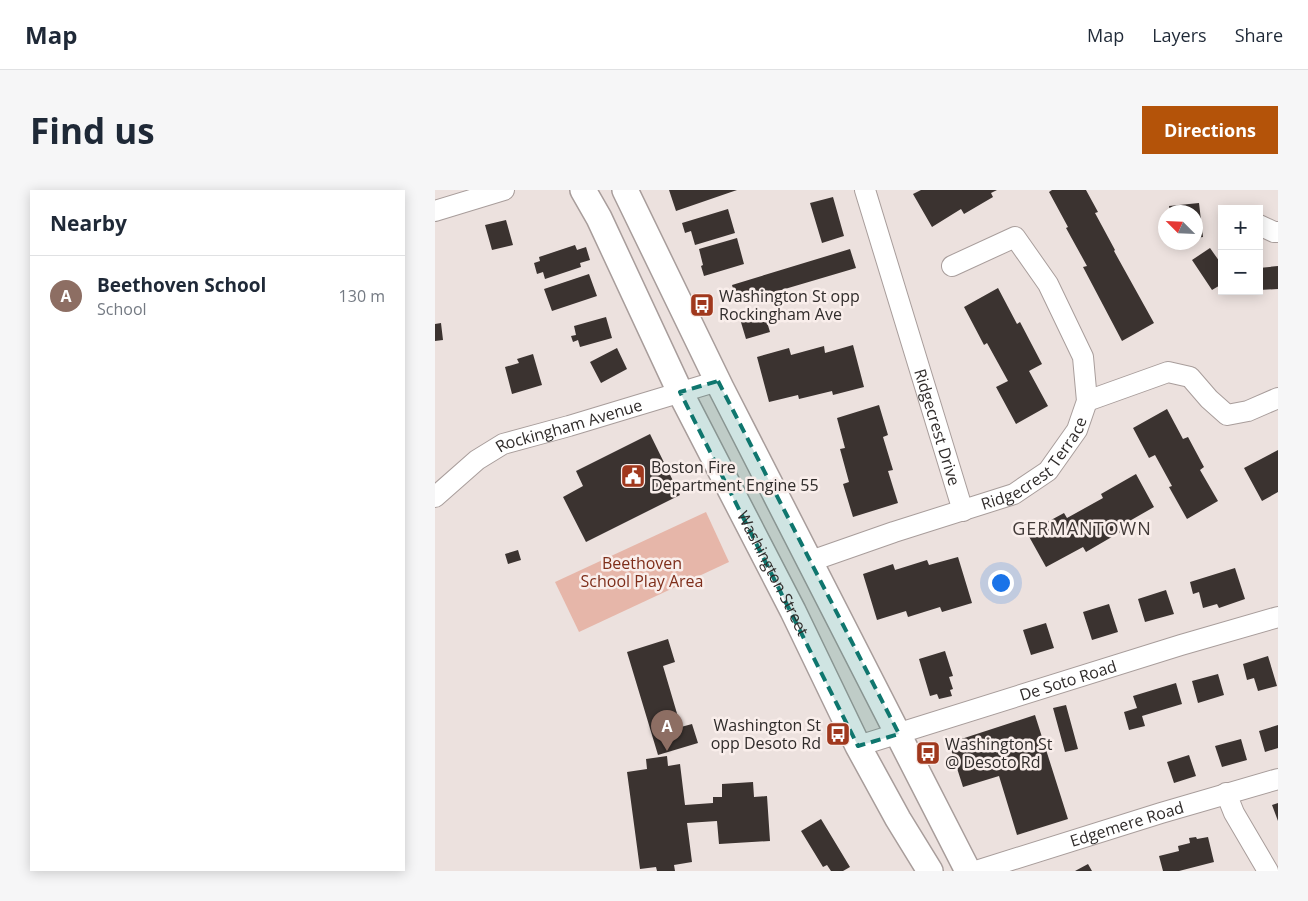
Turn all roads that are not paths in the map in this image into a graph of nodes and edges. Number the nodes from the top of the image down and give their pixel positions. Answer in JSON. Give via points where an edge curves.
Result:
{"nodes":[{"id":1,"x":505,"y":190,"type":"edge"},
{"id":2,"x":583,"y":190,"type":"edge"},
{"id":3,"x":625,"y":190,"type":"edge"},
{"id":4,"x":865,"y":190,"type":"edge"},
{"id":5,"x":435,"y":211,"type":"edge"},
{"id":6,"x":1263,"y":228,"type":"edge"},
{"id":7,"x":1278,"y":232,"type":"edge"},
{"id":8,"x":953,"y":266,"type":"dead end"},
{"id":9,"x":718,"y":381,"type":"junction"},
{"id":10,"x":680,"y":392,"type":"junction"},
{"id":11,"x":1278,"y":398,"type":"edge"},
{"id":12,"x":1087,"y":401,"type":"junction"},
{"id":13,"x":435,"y":497,"type":"edge"},
{"id":14,"x":963,"y":511,"type":"junction"},
{"id":15,"x":811,"y":560,"type":"junction"},
{"id":16,"x":1278,"y":618,"type":"edge"},
{"id":17,"x":899,"y":734,"type":"junction"},
{"id":18,"x":858,"y":746,"type":"junction"},
{"id":19,"x":1278,"y":779,"type":"edge"},
{"id":20,"x":1226,"y":794,"type":"junction"},
{"id":21,"x":930,"y":871,"type":"edge"},
{"id":22,"x":968,"y":871,"type":"edge"},
{"id":23,"x":976,"y":871,"type":"edge"},
{"id":24,"x":1268,"y":871,"type":"edge"}],
"edges":[{"from":1,"to":5,"type":"street"},
{"from":2,"to":10,"type":"main road","name":"Washington Street"},
{"from":3,"to":9,"type":"main road"},
{"from":4,"to":14,"type":"street","name":"Ridgecrest Drive"},
{"from":6,"to":7,"type":"street"},
{"from":8,"to":12,"type":"street","name":"Ridgecrest Terrace","via":[[1015,237],[1047,284],[1083,357]]},
{"from":9,"to":10,"type":"street","name":"Rockingham Avenue"},
{"from":9,"to":15,"type":"main road"},
{"from":10,"to":13,"type":"street","name":"Rockingham Avenue","via":[[503,444],[477,460]]},
{"from":10,"to":18,"type":"main road","name":"Washington Street","via":[[793,611]]},
{"from":11,"to":12,"type":"street","name":"Ridgecrest Terrace","via":[[1248,412],[1227,415],[1190,377],[1169,372]]},
{"from":12,"to":14,"type":"street","name":"Ridgecrest Terrace","via":[[1077,430],[1048,471],[1015,494]]},
{"from":14,"to":15,"type":"street"},
{"from":15,"to":17,"type":"main road"},
{"from":16,"to":17,"type":"street","name":"De Soto Road","via":[[1181,645]]},
{"from":17,"to":18,"type":"street","name":"De Soto Road"},
{"from":17,"to":22,"type":"main road"},
{"from":18,"to":21,"type":"main road","name":"Washington Street"},
{"from":19,"to":20,"type":"street","name":"Edgemere Road"},
{"from":20,"to":23,"type":"street","name":"Edgemere Road"},
{"from":20,"to":24,"type":"street"}]}
